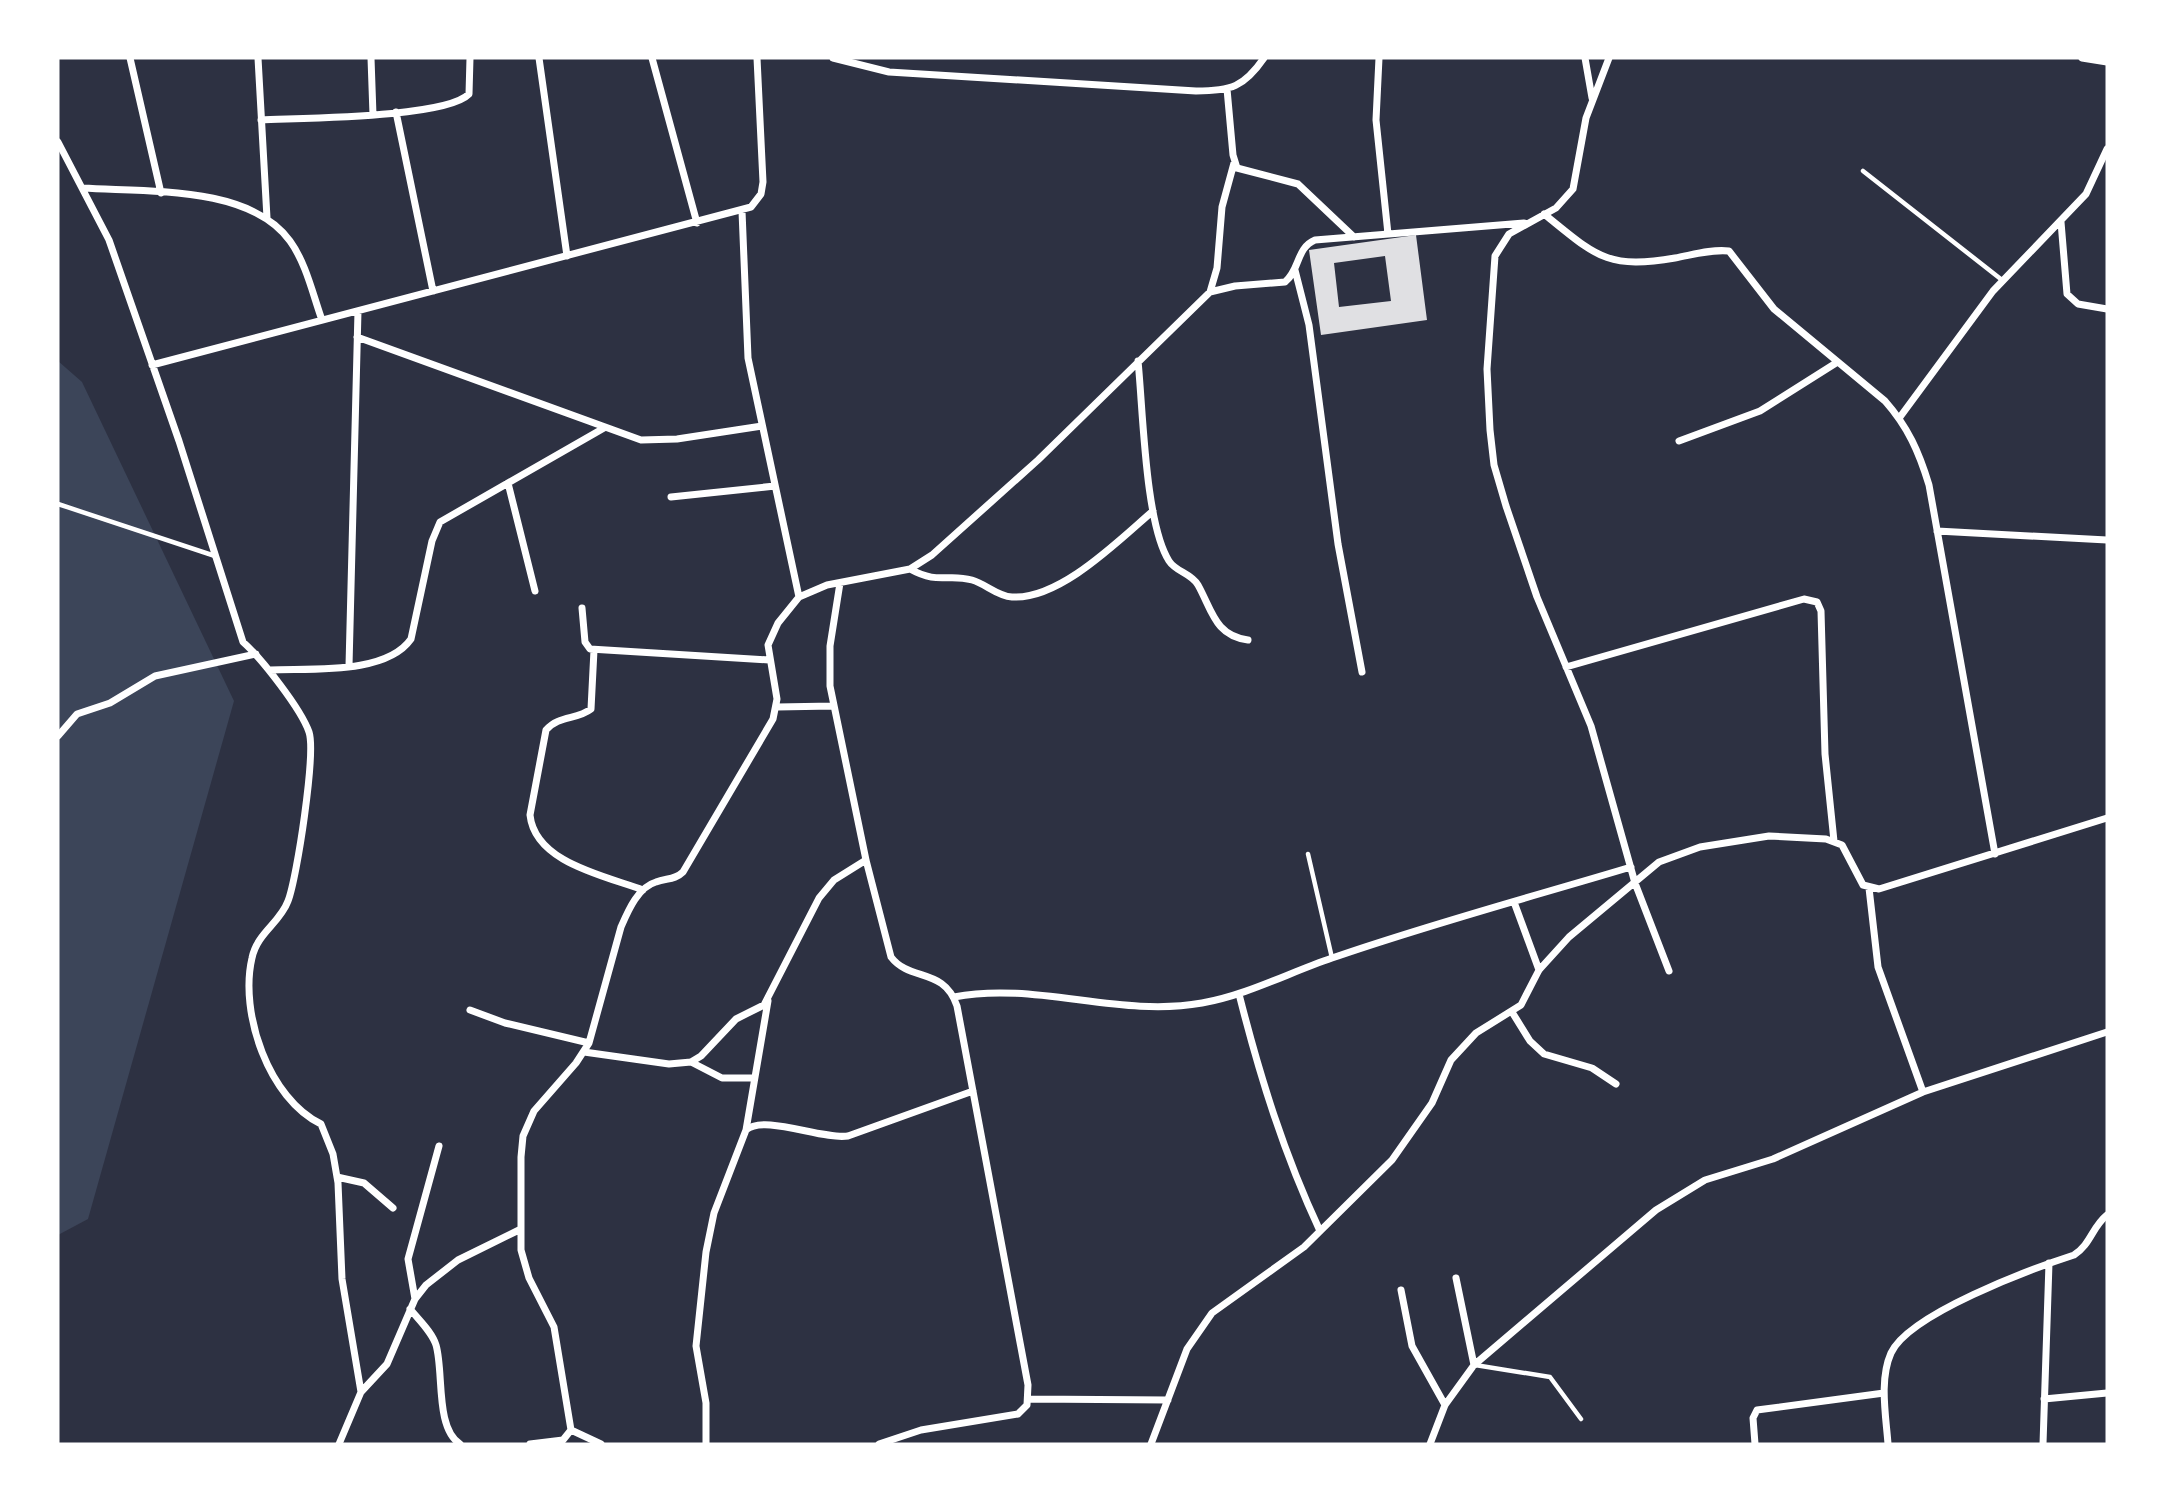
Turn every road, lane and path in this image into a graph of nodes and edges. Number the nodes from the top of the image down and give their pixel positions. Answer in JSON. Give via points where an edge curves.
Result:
{"nodes":[{"id":1,"x":130,"y":58,"type":"edge"},
{"id":2,"x":258,"y":58,"type":"edge"},
{"id":3,"x":371,"y":58,"type":"edge"},
{"id":4,"x":470,"y":58,"type":"edge"},
{"id":5,"x":539,"y":58,"type":"edge"},
{"id":6,"x":652,"y":58,"type":"edge"},
{"id":7,"x":757,"y":58,"type":"edge"},
{"id":8,"x":833,"y":58,"type":"edge"},
{"id":9,"x":1264,"y":58,"type":"edge"},
{"id":10,"x":1379,"y":58,"type":"edge"},
{"id":11,"x":1585,"y":58,"type":"edge"},
{"id":12,"x":1609,"y":58,"type":"edge"},
{"id":13,"x":2082,"y":58,"type":"edge"},
{"id":14,"x":2107,"y":62,"type":"edge"},
{"id":15,"x":1227,"y":89,"type":"junction"},
{"id":16,"x":1592,"y":98,"type":"junction"},
{"id":17,"x":396,"y":112,"type":"junction"},
{"id":18,"x":373,"y":115,"type":"junction"},
{"id":19,"x":261,"y":120,"type":"junction"},
{"id":20,"x":58,"y":142,"type":"edge"},
{"id":21,"x":2107,"y":149,"type":"edge"},
{"id":22,"x":1234,"y":163,"type":"junction"},
{"id":23,"x":1863,"y":171,"type":"dead end"},
{"id":24,"x":83,"y":188,"type":"junction"},
{"id":25,"x":161,"y":193,"type":"junction"},
{"id":26,"x":742,"y":211,"type":"junction"},
{"id":27,"x":1544,"y":214,"type":"junction"},
{"id":28,"x":267,"y":218,"type":"junction"},
{"id":29,"x":2060,"y":222,"type":"junction"},
{"id":30,"x":697,"y":223,"type":"junction"},
{"id":31,"x":1524,"y":223,"type":"junction"},
{"id":32,"x":1388,"y":234,"type":"junction"},
{"id":33,"x":1354,"y":237,"type":"junction"},
{"id":34,"x":567,"y":257,"type":"junction"},
{"id":35,"x":1295,"y":270,"type":"junction"},
{"id":36,"x":2002,"y":280,"type":"junction"},
{"id":37,"x":433,"y":291,"type":"junction"},
{"id":38,"x":1210,"y":292,"type":"junction"},
{"id":39,"x":2107,"y":309,"type":"edge"},
{"id":40,"x":358,"y":311,"type":"junction"},
{"id":41,"x":322,"y":320,"type":"junction"},
{"id":42,"x":357,"y":337,"type":"junction"},
{"id":43,"x":1138,"y":360,"type":"junction"},
{"id":44,"x":1836,"y":363,"type":"junction"},
{"id":45,"x":152,"y":365,"type":"junction"},
{"id":46,"x":1900,"y":417,"type":"junction"},
{"id":47,"x":762,"y":426,"type":"junction"},
{"id":48,"x":604,"y":428,"type":"junction"},
{"id":49,"x":1679,"y":441,"type":"dead end"},
{"id":50,"x":508,"y":483,"type":"junction"},
{"id":51,"x":775,"y":486,"type":"junction"},
{"id":52,"x":671,"y":497,"type":"dead end"},
{"id":53,"x":58,"y":503,"type":"edge"},
{"id":54,"x":1153,"y":511,"type":"junction"},
{"id":55,"x":1937,"y":531,"type":"junction"},
{"id":56,"x":2107,"y":540,"type":"edge"},
{"id":57,"x":215,"y":556,"type":"junction"},
{"id":58,"x":910,"y":569,"type":"junction"},
{"id":59,"x":840,"y":583,"type":"junction"},
{"id":60,"x":535,"y":591,"type":"dead end"},
{"id":61,"x":799,"y":597,"type":"junction"},
{"id":62,"x":582,"y":608,"type":"dead end"},
{"id":63,"x":1248,"y":640,"type":"dead end"},
{"id":64,"x":594,"y":650,"type":"junction"},
{"id":65,"x":257,"y":654,"type":"junction"},
{"id":66,"x":769,"y":660,"type":"junction"},
{"id":67,"x":349,"y":666,"type":"junction"},
{"id":68,"x":1566,"y":667,"type":"junction"},
{"id":69,"x":270,"y":670,"type":"junction"},
{"id":70,"x":1363,"y":672,"type":"dead end"},
{"id":71,"x":833,"y":706,"type":"junction"},
{"id":72,"x":777,"y":707,"type":"junction"},
{"id":73,"x":58,"y":718,"type":"edge"},
{"id":74,"x":64,"y":725,"type":"junction"},
{"id":75,"x":58,"y":736,"type":"edge"},
{"id":76,"x":2107,"y":818,"type":"edge"},
{"id":77,"x":1834,"y":841,"type":"junction"},
{"id":78,"x":1308,"y":854,"type":"dead end"},
{"id":79,"x":1995,"y":854,"type":"junction"},
{"id":80,"x":866,"y":860,"type":"junction"},
{"id":81,"x":1631,"y":867,"type":"junction"},
{"id":82,"x":1635,"y":883,"type":"junction"},
{"id":83,"x":1868,"y":888,"type":"junction"},
{"id":84,"x":643,"y":890,"type":"junction"},
{"id":85,"x":1514,"y":902,"type":"junction"},
{"id":86,"x":1332,"y":958,"type":"junction"},
{"id":87,"x":1539,"y":970,"type":"junction"},
{"id":88,"x":1669,"y":971,"type":"dead end"},
{"id":89,"x":769,"y":993,"type":"junction"},
{"id":90,"x":1239,"y":994,"type":"junction"},
{"id":91,"x":954,"y":998,"type":"junction"},
{"id":92,"x":470,"y":1010,"type":"dead end"},
{"id":93,"x":1512,"y":1012,"type":"junction"},
{"id":94,"x":2107,"y":1032,"type":"edge"},
{"id":95,"x":589,"y":1043,"type":"junction"},
{"id":96,"x":584,"y":1052,"type":"junction"},
{"id":97,"x":691,"y":1062,"type":"junction"},
{"id":98,"x":754,"y":1078,"type":"junction"},
{"id":99,"x":1616,"y":1084,"type":"dead end"},
{"id":100,"x":973,"y":1091,"type":"junction"},
{"id":101,"x":1923,"y":1092,"type":"junction"},
{"id":102,"x":746,"y":1130,"type":"junction"},
{"id":103,"x":439,"y":1146,"type":"dead end"},
{"id":104,"x":337,"y":1177,"type":"junction"},
{"id":105,"x":393,"y":1208,"type":"dead end"},
{"id":106,"x":2107,"y":1215,"type":"edge"},
{"id":107,"x":519,"y":1230,"type":"junction"},
{"id":108,"x":1320,"y":1231,"type":"junction"},
{"id":109,"x":2049,"y":1263,"type":"junction"},
{"id":110,"x":1456,"y":1278,"type":"dead end"},
{"id":111,"x":1402,"y":1290,"type":"dead end"},
{"id":112,"x":415,"y":1299,"type":"junction"},
{"id":113,"x":410,"y":1309,"type":"junction"},
{"id":114,"x":1474,"y":1365,"type":"junction"},
{"id":115,"x":361,"y":1392,"type":"junction"},
{"id":116,"x":1884,"y":1392,"type":"junction"},
{"id":117,"x":2107,"y":1393,"type":"edge"},
{"id":118,"x":1028,"y":1399,"type":"junction"},
{"id":119,"x":2044,"y":1399,"type":"junction"},
{"id":120,"x":1168,"y":1400,"type":"junction"},
{"id":121,"x":1445,"y":1405,"type":"junction"},
{"id":122,"x":1581,"y":1419,"type":"dead end"},
{"id":123,"x":571,"y":1430,"type":"junction"},
{"id":124,"x":339,"y":1444,"type":"edge"},
{"id":125,"x":460,"y":1444,"type":"edge"},
{"id":126,"x":530,"y":1444,"type":"edge"},
{"id":127,"x":601,"y":1444,"type":"edge"},
{"id":128,"x":706,"y":1444,"type":"edge"},
{"id":129,"x":879,"y":1444,"type":"edge"},
{"id":130,"x":1151,"y":1444,"type":"edge"},
{"id":131,"x":1430,"y":1444,"type":"edge"},
{"id":132,"x":1755,"y":1444,"type":"edge"},
{"id":133,"x":1888,"y":1444,"type":"edge"},
{"id":134,"x":2043,"y":1444,"type":"edge"}],
"edges":[{"from":1,"to":25,"type":"street"},
{"from":2,"to":19,"type":"street"},
{"from":3,"to":18,"type":"street"},
{"from":4,"to":17,"type":"street","via":[[470,89],[464,99]]},
{"from":5,"to":34,"type":"street"},
{"from":6,"to":30,"type":"street"},
{"from":7,"to":26,"type":"street","via":[[763,182],[757,201]]},
{"from":8,"to":15,"type":"street","via":[[889,72],[925,75]]},
{"from":9,"to":15,"type":"street","via":[[1248,79]]},
{"from":10,"to":32,"type":"street","via":[[1376,120]]},
{"from":11,"to":16,"type":"street"},
{"from":12,"to":16,"type":"street"},
{"from":13,"to":14,"type":"street"},
{"from":15,"to":22,"type":"street"},
{"from":16,"to":27,"type":"street","via":[[1573,189],[1567,199]]},
{"from":17,"to":18,"type":"street"},
{"from":17,"to":37,"type":"street"},
{"from":18,"to":19,"type":"street"},
{"from":19,"to":28,"type":"street"},
{"from":20,"to":24,"type":"street"},
{"from":21,"to":29,"type":"street","via":[[2086,194]]},
{"from":22,"to":33,"type":"street","via":[[1247,173],[1298,184]]},
{"from":22,"to":38,"type":"street","via":[[1222,207],[1217,268]]},
{"from":23,"to":36,"type":"lane"},
{"from":24,"to":25,"type":"street"},
{"from":24,"to":45,"type":"street","via":[[109,240]]},
{"from":25,"to":28,"type":"street","via":[[218,200],[250,208]]},
{"from":26,"to":30,"type":"street"},
{"from":26,"to":47,"type":"street","via":[[746,339]]},
{"from":27,"to":31,"type":"street"},
{"from":27,"to":44,"type":"street","via":[[1590,250],[1616,262],[1729,251],[1774,309]]},
{"from":28,"to":41,"type":"street","via":[[290,241]]},
{"from":29,"to":36,"type":"street"},
{"from":29,"to":39,"type":"street","via":[[2067,295],[2078,304]]},
{"from":30,"to":34,"type":"street"},
{"from":31,"to":32,"type":"street"},
{"from":31,"to":68,"type":"street","via":[[1500,244],[1492,271],[1487,369],[1490,430],[1494,466],[1506,506]]},
{"from":32,"to":33,"type":"street"},
{"from":33,"to":35,"type":"street","via":[[1310,243]]},
{"from":34,"to":37,"type":"street"},
{"from":35,"to":38,"type":"street","via":[[1278,285]]},
{"from":35,"to":70,"type":"street","via":[[1309,325],[1338,544]]},
{"from":36,"to":46,"type":"street"},
{"from":37,"to":40,"type":"street"},
{"from":38,"to":43,"type":"street"},
{"from":40,"to":41,"type":"street"},
{"from":40,"to":42,"type":"street"},
{"from":41,"to":45,"type":"street"},
{"from":42,"to":48,"type":"street"},
{"from":42,"to":67,"type":"street"},
{"from":43,"to":54,"type":"street"},
{"from":43,"to":58,"type":"street","via":[[1020,477],[945,545]]},
{"from":44,"to":46,"type":"street"},
{"from":44,"to":49,"type":"street","via":[[1760,411]]},
{"from":45,"to":57,"type":"street"},
{"from":46,"to":55,"type":"street","via":[[1921,458]]},
{"from":47,"to":48,"type":"street","via":[[651,441]]},
{"from":47,"to":51,"type":"street"},
{"from":48,"to":50,"type":"street"},
{"from":50,"to":60,"type":"street"},
{"from":50,"to":67,"type":"street","via":[[451,515],[436,529],[411,639],[403,651],[377,662]]},
{"from":51,"to":52,"type":"street"},
{"from":51,"to":61,"type":"street"},
{"from":53,"to":57,"type":"lane"},
{"from":54,"to":58,"type":"street","via":[[1096,560],[1033,594],[1005,596],[974,580],[933,580]]},
{"from":54,"to":63,"type":"street","via":[[1172,564],[1196,582],[1221,630]]},
{"from":55,"to":56,"type":"street"},
{"from":55,"to":79,"type":"street"},
{"from":57,"to":65,"type":"street","via":[[243,642]]},
{"from":58,"to":59,"type":"street"},
{"from":59,"to":61,"type":"street"},
{"from":59,"to":71,"type":"street","via":[[829,668]]},
{"from":61,"to":66,"type":"street","via":[[771,633]]},
{"from":62,"to":64,"type":"street","via":[[586,645]]},
{"from":64,"to":66,"type":"street"},
{"from":64,"to":84,"type":"street","via":[[591,709],[559,719],[546,730],[531,826],[557,855]]},
{"from":65,"to":69,"type":"street"},
{"from":65,"to":74,"type":"street","via":[[155,676],[110,703],[77,714]]},
{"from":66,"to":72,"type":"street"},
{"from":67,"to":69,"type":"street"},
{"from":68,"to":77,"type":"street","via":[[1804,599],[1817,602]]},
{"from":68,"to":81,"type":"street","via":[[1591,726]]},
{"from":69,"to":104,"type":"street","via":[[309,733],[308,775],[294,883],[288,902],[261,934],[251,960],[252,1011],[258,1046],[285,1096],[302,1115],[321,1124]]},
{"from":71,"to":72,"type":"street"},
{"from":71,"to":80,"type":"street"},
{"from":72,"to":84,"type":"street","via":[[683,872]]},
{"from":73,"to":74,"type":"street"},
{"from":74,"to":75,"type":"street"},
{"from":76,"to":79,"type":"street"},
{"from":77,"to":82,"type":"street","via":[[1769,836],[1722,842],[1659,862]]},
{"from":77,"to":83,"type":"street","via":[[1842,845]]},
{"from":78,"to":86,"type":"lane"},
{"from":79,"to":83,"type":"street","via":[[1891,887]]},
{"from":80,"to":89,"type":"street","via":[[834,880],[819,898]]},
{"from":80,"to":91,"type":"street","via":[[891,957],[902,967],[937,980]]},
{"from":81,"to":82,"type":"street"},
{"from":81,"to":85,"type":"street"},
{"from":82,"to":87,"type":"street","via":[[1569,937]]},
{"from":82,"to":88,"type":"street"},
{"from":83,"to":101,"type":"street","via":[[1878,967]]},
{"from":84,"to":95,"type":"street","via":[[621,927]]},
{"from":85,"to":86,"type":"street"},
{"from":85,"to":87,"type":"street"},
{"from":86,"to":90,"type":"street"},
{"from":87,"to":93,"type":"street","via":[[1521,1005]]},
{"from":89,"to":97,"type":"street","via":[[762,1007],[741,1015]]},
{"from":89,"to":98,"type":"street"},
{"from":90,"to":91,"type":"street","via":[[1156,1006],[1004,991]]},
{"from":90,"to":108,"type":"street","via":[[1272,1117]]},
{"from":91,"to":100,"type":"street"},
{"from":92,"to":95,"type":"street"},
{"from":93,"to":99,"type":"street","via":[[1544,1054],[1592,1068]]},
{"from":93,"to":108,"type":"street","via":[[1463,1045],[1411,1137]]},
{"from":94,"to":101,"type":"street"},
{"from":95,"to":96,"type":"street"},
{"from":96,"to":97,"type":"street","via":[[669,1064]]},
{"from":96,"to":107,"type":"street","via":[[527,1124]]},
{"from":97,"to":98,"type":"street","via":[[722,1078]]},
{"from":98,"to":102,"type":"street"},
{"from":100,"to":102,"type":"street","via":[[848,1136],[759,1124]]},
{"from":100,"to":118,"type":"street"},
{"from":101,"to":114,"type":"street","via":[[1792,1151],[1687,1188]]},
{"from":102,"to":128,"type":"street","via":[[714,1213],[706,1252],[696,1346],[706,1403]]},
{"from":103,"to":112,"type":"street","via":[[408,1259]]},
{"from":104,"to":105,"type":"street","via":[[364,1183]]},
{"from":104,"to":115,"type":"street","via":[[342,1279]]},
{"from":106,"to":109,"type":"street","via":[[2098,1222],[2085,1248]]},
{"from":107,"to":112,"type":"street","via":[[457,1260],[426,1284]]},
{"from":107,"to":123,"type":"street","via":[[529,1278],[554,1327]]},
{"from":108,"to":120,"type":"street","via":[[1212,1312],[1187,1349]]},
{"from":109,"to":116,"type":"street","via":[[1939,1312],[1906,1332],[1891,1354]]},
{"from":109,"to":119,"type":"street"},
{"from":110,"to":114,"type":"street"},
{"from":111,"to":121,"type":"street","via":[[1412,1346]]},
{"from":112,"to":113,"type":"street"},
{"from":113,"to":115,"type":"street","via":[[387,1364]]},
{"from":113,"to":125,"type":"street","via":[[435,1344],[447,1427]]},
{"from":114,"to":121,"type":"street"},
{"from":114,"to":122,"type":"lane","via":[[1550,1377]]},
{"from":115,"to":124,"type":"street"},
{"from":116,"to":132,"type":"street","via":[[1757,1410],[1753,1418]]},
{"from":116,"to":133,"type":"street"},
{"from":117,"to":119,"type":"street"},
{"from":118,"to":120,"type":"street"},
{"from":118,"to":129,"type":"street","via":[[1018,1414],[921,1430]]},
{"from":119,"to":134,"type":"street"},
{"from":120,"to":130,"type":"street"},
{"from":121,"to":131,"type":"street"},
{"from":123,"to":126,"type":"street","via":[[563,1440]]},
{"from":123,"to":127,"type":"street"}]}
